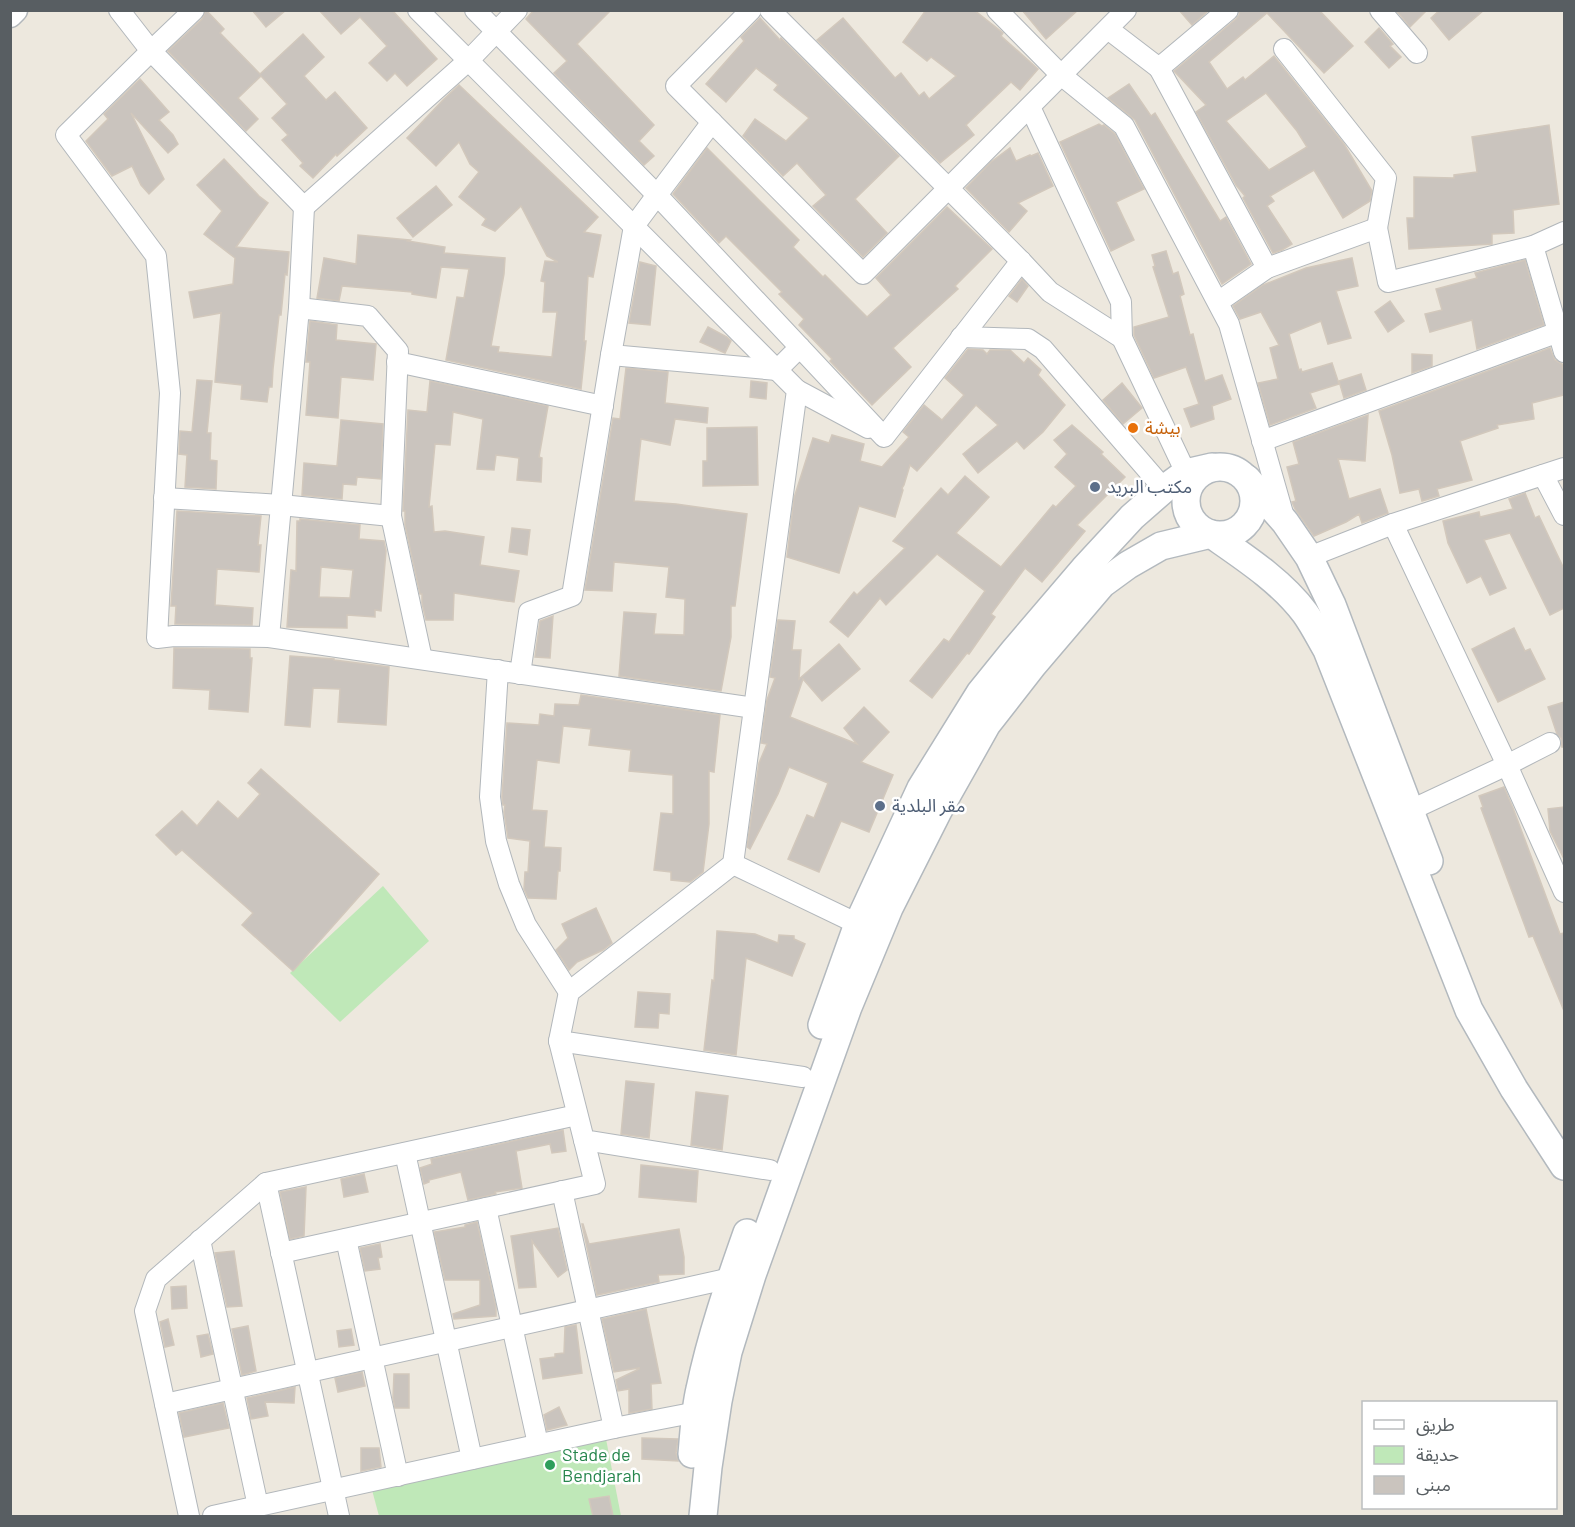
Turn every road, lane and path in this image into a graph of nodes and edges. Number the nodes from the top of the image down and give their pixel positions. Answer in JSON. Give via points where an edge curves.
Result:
{"nodes":[{"id":1,"x":15,"y":10,"type":"edge"},
{"id":2,"x":119,"y":10,"type":"edge"},
{"id":3,"x":194,"y":10,"type":"edge"},
{"id":4,"x":418,"y":10,"type":"edge"},
{"id":5,"x":475,"y":10,"type":"edge"},
{"id":6,"x":517,"y":10,"type":"edge"},
{"id":7,"x":751,"y":10,"type":"edge"},
{"id":8,"x":770,"y":10,"type":"edge"},
{"id":9,"x":997,"y":10,"type":"edge"},
{"id":10,"x":1126,"y":10,"type":"edge"},
{"id":11,"x":1228,"y":10,"type":"edge"},
{"id":12,"x":1380,"y":10,"type":"edge"},
{"id":13,"x":10,"y":15,"type":"edge"},
{"id":14,"x":1108,"y":29,"type":"junction"},
{"id":15,"x":496,"y":32,"type":"junction"},
{"id":16,"x":1284,"y":49,"type":"dead end"},
{"id":17,"x":151,"y":51,"type":"junction"},
{"id":18,"x":1417,"y":53,"type":"dead end"},
{"id":19,"x":469,"y":60,"type":"junction"},
{"id":20,"x":1159,"y":68,"type":"junction"},
{"id":21,"x":1061,"y":75,"type":"junction"},
{"id":22,"x":1030,"y":107,"type":"junction"},
{"id":23,"x":712,"y":122,"type":"junction"},
{"id":24,"x":947,"y":189,"type":"junction"},
{"id":25,"x":657,"y":195,"type":"junction"},
{"id":26,"x":304,"y":207,"type":"junction"},
{"id":27,"x":634,"y":226,"type":"junction"},
{"id":28,"x":1377,"y":228,"type":"junction"},
{"id":29,"x":1564,"y":232,"type":"edge"},
{"id":30,"x":1533,"y":246,"type":"junction"},
{"id":31,"x":1021,"y":261,"type":"junction"},
{"id":32,"x":1267,"y":268,"type":"junction"},
{"id":33,"x":1218,"y":302,"type":"junction"},
{"id":34,"x":299,"y":308,"type":"junction"},
{"id":35,"x":1562,"y":331,"type":"edge"},
{"id":36,"x":961,"y":338,"type":"junction"},
{"id":37,"x":1122,"y":338,"type":"junction"},
{"id":38,"x":800,"y":347,"type":"junction"},
{"id":39,"x":1564,"y":352,"type":"edge"},
{"id":40,"x":611,"y":355,"type":"junction"},
{"id":41,"x":398,"y":362,"type":"junction"},
{"id":42,"x":777,"y":370,"type":"junction"},
{"id":43,"x":797,"y":390,"type":"junction"},
{"id":44,"x":603,"y":406,"type":"junction"},
{"id":45,"x":884,"y":437,"type":"junction"},
{"id":46,"x":1262,"y":441,"type":"junction"},
{"id":47,"x":1212,"y":467,"type":"junction"},
{"id":48,"x":1564,"y":468,"type":"edge"},
{"id":49,"x":1186,"y":473,"type":"junction"},
{"id":50,"x":1543,"y":475,"type":"junction"},
{"id":51,"x":1247,"y":479,"type":"junction"},
{"id":52,"x":1164,"y":489,"type":"junction"},
{"id":53,"x":164,"y":498,"type":"junction"},
{"id":54,"x":281,"y":505,"type":"junction"},
{"id":55,"x":1564,"y":515,"type":"edge"},
{"id":56,"x":391,"y":516,"type":"junction"},
{"id":57,"x":1285,"y":522,"type":"junction"},
{"id":58,"x":1393,"y":524,"type":"junction"},
{"id":59,"x":1211,"y":534,"type":"junction"},
{"id":60,"x":1309,"y":557,"type":"junction"},
{"id":61,"x":269,"y":637,"type":"junction"},
{"id":62,"x":422,"y":659,"type":"junction"},
{"id":63,"x":498,"y":670,"type":"junction"},
{"id":64,"x":520,"y":674,"type":"junction"},
{"id":65,"x":754,"y":708,"type":"junction"},
{"id":66,"x":1550,"y":743,"type":"dead end"},
{"id":67,"x":1507,"y":765,"type":"junction"},
{"id":68,"x":1402,"y":814,"type":"junction"},
{"id":69,"x":733,"y":864,"type":"junction"},
{"id":70,"x":1564,"y":892,"type":"edge"},
{"id":71,"x":858,"y":924,"type":"junction"},
{"id":72,"x":569,"y":992,"type":"junction"},
{"id":73,"x":560,"y":1041,"type":"junction"},
{"id":74,"x":803,"y":1077,"type":"junction"},
{"id":75,"x":577,"y":1115,"type":"junction"},
{"id":76,"x":584,"y":1140,"type":"junction"},
{"id":77,"x":1564,"y":1152,"type":"edge"},
{"id":78,"x":405,"y":1153,"type":"junction"},
{"id":79,"x":1564,"y":1166,"type":"edge"},
{"id":80,"x":770,"y":1170,"type":"junction"},
{"id":81,"x":266,"y":1184,"type":"junction"},
{"id":82,"x":562,"y":1191,"type":"junction"},
{"id":83,"x":486,"y":1208,"type":"junction"},
{"id":84,"x":420,"y":1222,"type":"junction"},
{"id":85,"x":346,"y":1239,"type":"junction"},
{"id":86,"x":200,"y":1240,"type":"junction"},
{"id":87,"x":281,"y":1253,"type":"junction"},
{"id":88,"x":731,"y":1278,"type":"junction"},
{"id":89,"x":588,"y":1310,"type":"junction"},
{"id":90,"x":512,"y":1326,"type":"junction"},
{"id":91,"x":446,"y":1341,"type":"junction"},
{"id":92,"x":372,"y":1358,"type":"junction"},
{"id":93,"x":307,"y":1372,"type":"junction"},
{"id":94,"x":233,"y":1388,"type":"junction"},
{"id":95,"x":165,"y":1404,"type":"junction"},
{"id":96,"x":697,"y":1412,"type":"junction"},
{"id":97,"x":614,"y":1428,"type":"junction"},
{"id":98,"x":538,"y":1444,"type":"junction"},
{"id":99,"x":472,"y":1459,"type":"junction"},
{"id":100,"x":398,"y":1476,"type":"junction"},
{"id":101,"x":333,"y":1490,"type":"junction"},
{"id":102,"x":258,"y":1506,"type":"junction"},
{"id":103,"x":189,"y":1516,"type":"edge"},
{"id":104,"x":213,"y":1516,"type":"edge"},
{"id":105,"x":339,"y":1516,"type":"edge"},
{"id":106,"x":687,"y":1516,"type":"edge"},
{"id":107,"x":703,"y":1516,"type":"edge"}],
"edges":[{"from":1,"to":13,"type":"street"},
{"from":2,"to":17,"type":"street"},
{"from":3,"to":17,"type":"street"},
{"from":4,"to":19,"type":"street"},
{"from":5,"to":15,"type":"street"},
{"from":6,"to":15,"type":"street"},
{"from":7,"to":23,"type":"street","via":[[676,86]]},
{"from":8,"to":24,"type":"street"},
{"from":9,"to":21,"type":"street"},
{"from":10,"to":14,"type":"street"},
{"from":11,"to":20,"type":"street"},
{"from":12,"to":18,"type":"street"},
{"from":14,"to":20,"type":"street"},
{"from":14,"to":21,"type":"street"},
{"from":15,"to":19,"type":"street"},
{"from":15,"to":25,"type":"street"},
{"from":16,"to":28,"type":"street","via":[[1386,178]]},
{"from":17,"to":26,"type":"street"},
{"from":17,"to":53,"type":"street","via":[[66,135],[156,256],[170,393]]},
{"from":19,"to":26,"type":"street"},
{"from":19,"to":27,"type":"street"},
{"from":20,"to":32,"type":"street"},
{"from":21,"to":22,"type":"street"},
{"from":21,"to":33,"type":"street","via":[[1125,126]]},
{"from":22,"to":24,"type":"street"},
{"from":22,"to":37,"type":"street","via":[[1121,302]]},
{"from":23,"to":24,"type":"street","via":[[863,274]]},
{"from":23,"to":25,"type":"street"},
{"from":24,"to":31,"type":"street"},
{"from":25,"to":27,"type":"street"},
{"from":25,"to":38,"type":"street"},
{"from":26,"to":34,"type":"street"},
{"from":27,"to":40,"type":"street"},
{"from":27,"to":42,"type":"street"},
{"from":28,"to":30,"type":"street","via":[[1388,282]]},
{"from":28,"to":32,"type":"street"},
{"from":29,"to":30,"type":"street"},
{"from":30,"to":35,"type":"street"},
{"from":31,"to":36,"type":"street"},
{"from":31,"to":37,"type":"street","via":[[1050,292]]},
{"from":32,"to":33,"type":"street"},
{"from":33,"to":46,"type":"street","via":[[1229,324]]},
{"from":34,"to":41,"type":"street","via":[[368,316],[398,351]]},
{"from":34,"to":54,"type":"street"},
{"from":35,"to":39,"type":"street"},
{"from":35,"to":46,"type":"street"},
{"from":36,"to":45,"type":"street"},
{"from":36,"to":52,"type":"street","via":[[1028,339],[1042,349]]},
{"from":37,"to":49,"type":"street"},
{"from":38,"to":42,"type":"street"},
{"from":38,"to":45,"type":"street"},
{"from":40,"to":42,"type":"street"},
{"from":40,"to":44,"type":"street"},
{"from":41,"to":44,"type":"street"},
{"from":41,"to":56,"type":"street"},
{"from":42,"to":43,"type":"street"},
{"from":43,"to":45,"type":"street"},
{"from":43,"to":65,"type":"street"},
{"from":44,"to":64,"type":"street","via":[[572,596],[529,612]]},
{"from":46,"to":57,"type":"street"},
{"from":47,"to":49,"type":"main road"},
{"from":47,"to":51,"type":"main road","via":[[1224,466]]},
{"from":47,"to":59,"type":"main road","via":[[1196,477],[1186,498],[1192,521]]},
{"from":48,"to":50,"type":"street"},
{"from":49,"to":52,"type":"main road"},
{"from":50,"to":55,"type":"street"},
{"from":50,"to":58,"type":"street"},
{"from":51,"to":57,"type":"main road"},
{"from":51,"to":59,"type":"main road","via":[[1254,501],[1246,523],[1235,532]]},
{"from":52,"to":71,"type":"main road","via":[[1084,569],[980,693],[921,788]]},
{"from":53,"to":54,"type":"street"},
{"from":53,"to":61,"type":"street","via":[[157,638]]},
{"from":54,"to":56,"type":"street"},
{"from":54,"to":61,"type":"street"},
{"from":56,"to":62,"type":"street"},
{"from":57,"to":60,"type":"main road"},
{"from":58,"to":60,"type":"street"},
{"from":58,"to":67,"type":"street"},
{"from":59,"to":68,"type":"main road","via":[[1283,589],[1305,614],[1327,650]]},
{"from":59,"to":107,"type":"main road","via":[[1161,546],[1102,584],[987,724],[938,811],[889,908],[848,1007],[752,1275],[728,1352],[718,1401]]},
{"from":60,"to":68,"type":"main road","via":[[1332,605]]},
{"from":61,"to":62,"type":"street"},
{"from":62,"to":63,"type":"street"},
{"from":63,"to":64,"type":"street"},
{"from":63,"to":72,"type":"street","via":[[490,797],[496,841],[526,925]]},
{"from":64,"to":65,"type":"street"},
{"from":65,"to":69,"type":"street"},
{"from":66,"to":67,"type":"street"},
{"from":67,"to":68,"type":"street"},
{"from":67,"to":70,"type":"street"},
{"from":68,"to":77,"type":"main road","via":[[1483,1004]]},
{"from":68,"to":79,"type":"main road","via":[[1469,1010]]},
{"from":69,"to":71,"type":"street"},
{"from":69,"to":72,"type":"street"},
{"from":71,"to":74,"type":"main road"},
{"from":72,"to":73,"type":"street"},
{"from":73,"to":74,"type":"street"},
{"from":73,"to":75,"type":"street"},
{"from":74,"to":80,"type":"main road"},
{"from":75,"to":76,"type":"street"},
{"from":75,"to":78,"type":"street"},
{"from":76,"to":80,"type":"street"},
{"from":76,"to":82,"type":"street","via":[[595,1184]]},
{"from":78,"to":81,"type":"street"},
{"from":78,"to":84,"type":"street"},
{"from":80,"to":88,"type":"main road"},
{"from":81,"to":86,"type":"street"},
{"from":81,"to":87,"type":"street"},
{"from":82,"to":83,"type":"street"},
{"from":82,"to":89,"type":"street"},
{"from":83,"to":84,"type":"street"},
{"from":83,"to":90,"type":"street"},
{"from":84,"to":85,"type":"street"},
{"from":84,"to":91,"type":"street"},
{"from":85,"to":87,"type":"street"},
{"from":85,"to":92,"type":"street"},
{"from":86,"to":94,"type":"street"},
{"from":86,"to":95,"type":"street","via":[[156,1279],[145,1311]]},
{"from":87,"to":93,"type":"street"},
{"from":88,"to":89,"type":"street"},
{"from":88,"to":96,"type":"main road","via":[[710,1347]]},
{"from":89,"to":90,"type":"street"},
{"from":89,"to":97,"type":"street"},
{"from":90,"to":91,"type":"street"},
{"from":90,"to":98,"type":"street"},
{"from":91,"to":92,"type":"street"},
{"from":91,"to":99,"type":"street"},
{"from":92,"to":93,"type":"street"},
{"from":92,"to":100,"type":"street"},
{"from":93,"to":94,"type":"street"},
{"from":93,"to":101,"type":"street"},
{"from":94,"to":95,"type":"street"},
{"from":94,"to":102,"type":"street"},
{"from":95,"to":103,"type":"street"},
{"from":96,"to":97,"type":"street"},
{"from":96,"to":106,"type":"main road"},
{"from":97,"to":98,"type":"street"},
{"from":98,"to":99,"type":"street"},
{"from":99,"to":100,"type":"street"},
{"from":100,"to":101,"type":"street"},
{"from":101,"to":102,"type":"street"},
{"from":101,"to":105,"type":"street"},
{"from":102,"to":104,"type":"street"}]}
